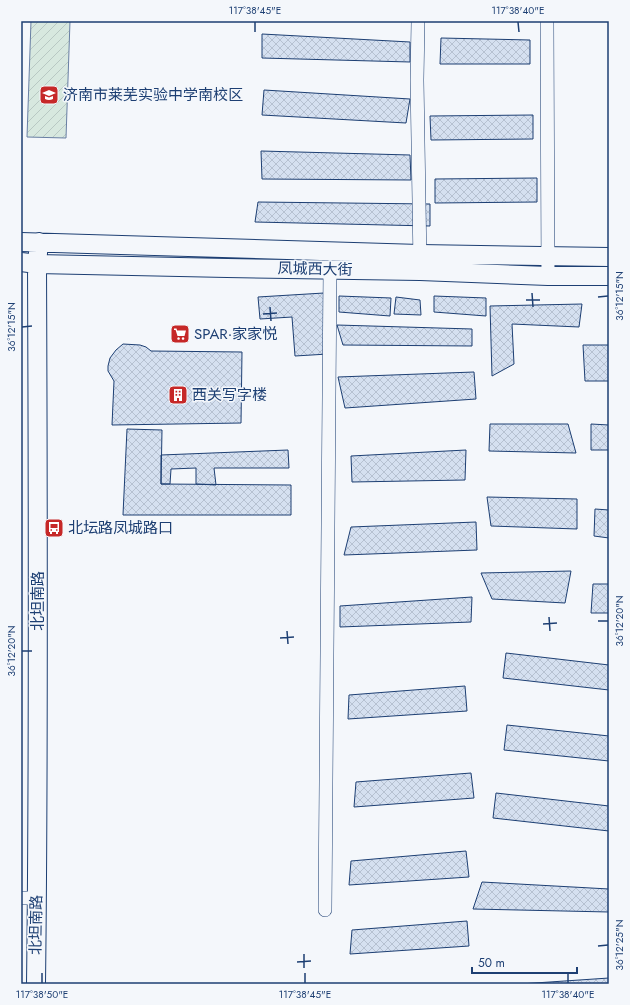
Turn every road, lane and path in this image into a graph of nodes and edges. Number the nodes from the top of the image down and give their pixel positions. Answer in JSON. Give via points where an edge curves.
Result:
{"nodes":[{"id":1,"x":418,"y":21,"type":"edge"},
{"id":2,"x":547,"y":21,"type":"edge"},
{"id":3,"x":30,"y":242,"type":"edge"},
{"id":4,"x":548,"y":256,"type":"junction"},
{"id":5,"x":609,"y":257,"type":"edge"},
{"id":6,"x":420,"y":262,"type":"junction"},
{"id":7,"x":29,"y":263,"type":"edge"},
{"id":8,"x":330,"y":269,"type":"junction"},
{"id":9,"x":548,"y":276,"type":"junction"},
{"id":10,"x":609,"y":276,"type":"edge"},
{"id":11,"x":29,"y":898,"type":"edge"},
{"id":12,"x":325,"y":910,"type":"dead end"},
{"id":13,"x":36,"y":984,"type":"edge"}],
"edges":[{"from":1,"to":6,"type":"street"},
{"from":2,"to":4,"type":"street"},
{"from":3,"to":6,"type":"main road","name":"凤城西大街"},
{"from":3,"to":7,"type":"main road","name":"北坦南路"},
{"from":4,"to":5,"type":"main road","name":"凤城西大街"},
{"from":4,"to":6,"type":"main road","name":"凤城西大街"},
{"from":4,"to":9,"type":"street"},
{"from":6,"to":8,"type":"main road","name":"凤城西大街"},
{"from":6,"to":9,"type":"main road","name":"凤城西大街"},
{"from":7,"to":8,"type":"main road","name":"凤城西大街"},
{"from":7,"to":11,"type":"main road","name":"北坦南路","via":[[38,537]]},
{"from":8,"to":12,"type":"street"},
{"from":9,"to":10,"type":"main road","name":"凤城西大街"},
{"from":11,"to":13,"type":"main road","name":"北坦南路"}]}
